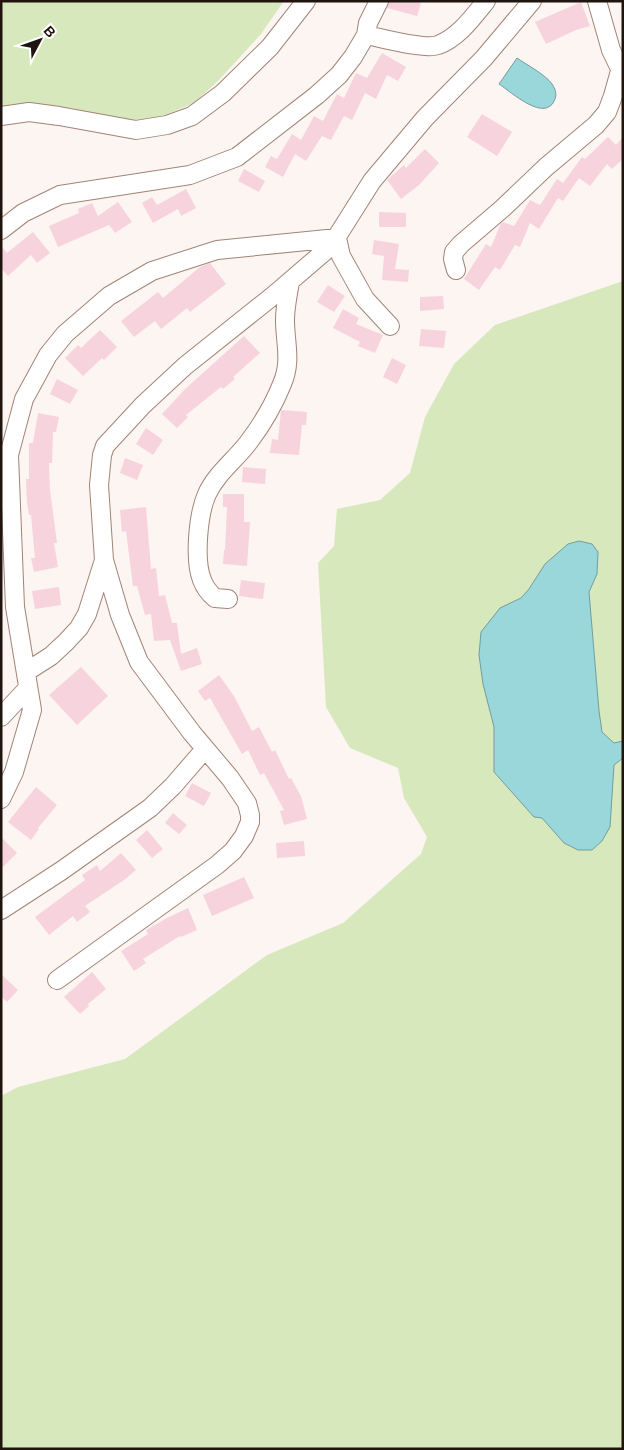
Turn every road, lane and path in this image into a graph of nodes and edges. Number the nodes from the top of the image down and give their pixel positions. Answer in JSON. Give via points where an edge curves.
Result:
{"nodes":[{"id":1,"x":306,"y":1,"type":"edge"},
{"id":2,"x":379,"y":1,"type":"edge"},
{"id":3,"x":486,"y":1,"type":"edge"},
{"id":4,"x":532,"y":1,"type":"edge"},
{"id":5,"x":597,"y":1,"type":"edge"},
{"id":6,"x":366,"y":35,"type":"junction"},
{"id":7,"x":621,"y":73,"type":"edge"},
{"id":8,"x":1,"y":116,"type":"edge"},
{"id":9,"x":1,"y":230,"type":"edge"},
{"id":10,"x":337,"y":238,"type":"junction"},
{"id":11,"x":456,"y":270,"type":"dead end"},
{"id":12,"x":290,"y":282,"type":"junction"},
{"id":13,"x":390,"y":326,"type":"dead end"},
{"id":14,"x":104,"y":560,"type":"junction"},
{"id":15,"x":228,"y":599,"type":"dead end"},
{"id":16,"x":27,"y":680,"type":"junction"},
{"id":17,"x":1,"y":717,"type":"edge"},
{"id":18,"x":205,"y":749,"type":"junction"},
{"id":19,"x":1,"y":799,"type":"edge"},
{"id":20,"x":1,"y":910,"type":"edge"},
{"id":21,"x":57,"y":980,"type":"dead end"}],
"edges":[{"from":1,"to":8,"type":"street","via":[[270,47],[223,93],[192,116],[167,125],[136,130],[29,112]]},
{"from":2,"to":6,"type":"street"},
{"from":3,"to":6,"type":"street","via":[[462,30],[437,46]]},
{"from":4,"to":10,"type":"street","via":[[372,181]]},
{"from":5,"to":7,"type":"street"},
{"from":6,"to":9,"type":"street","via":[[339,75],[237,158],[190,175],[60,194]]},
{"from":7,"to":11,"type":"street","via":[[607,112],[461,244],[452,259]]},
{"from":10,"to":12,"type":"street"},
{"from":10,"to":13,"type":"street","via":[[341,256],[365,298]]},
{"from":10,"to":16,"type":"street","via":[[217,250],[152,270],[109,296],[65,334],[48,354],[24,399],[9,455],[15,607]]},
{"from":12,"to":14,"type":"street","via":[[185,366],[105,446],[99,485]]},
{"from":12,"to":15,"type":"street","via":[[285,318],[288,359],[282,384],[248,443],[207,494],[202,515],[198,536],[201,578],[206,590],[215,598]]},
{"from":14,"to":16,"type":"street","via":[[79,628]]},
{"from":14,"to":18,"type":"street","via":[[120,615],[139,662]]},
{"from":16,"to":17,"type":"street"},
{"from":16,"to":19,"type":"street","via":[[32,710],[14,772]]},
{"from":18,"to":20,"type":"street","via":[[150,808]]},
{"from":18,"to":21,"type":"street","via":[[247,803],[250,822],[239,844],[217,865]]}]}
